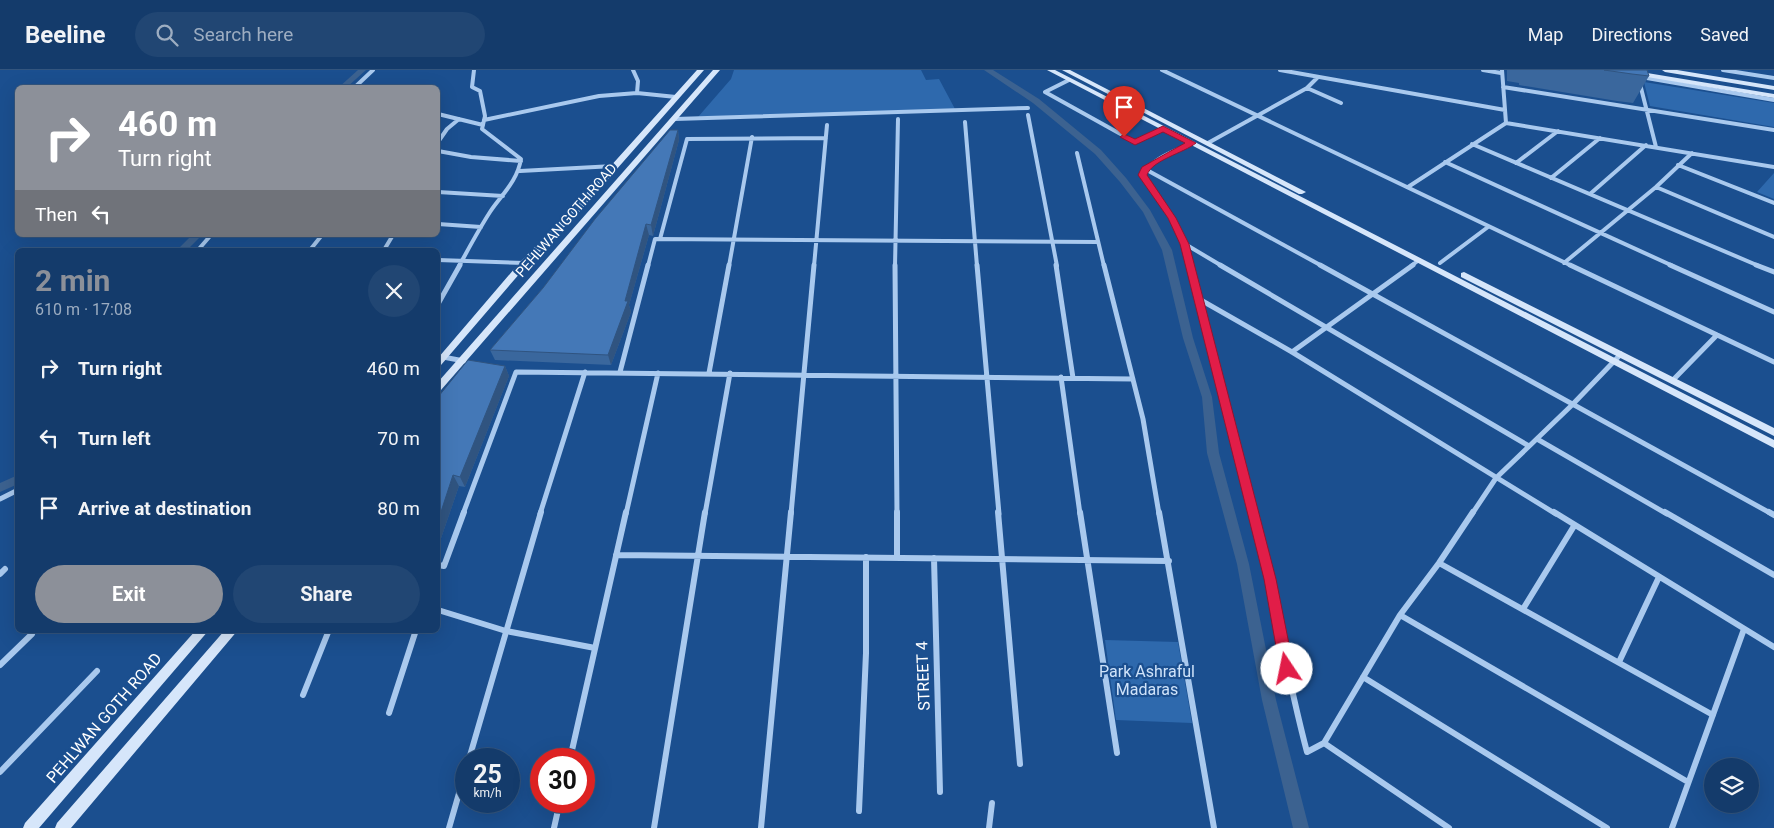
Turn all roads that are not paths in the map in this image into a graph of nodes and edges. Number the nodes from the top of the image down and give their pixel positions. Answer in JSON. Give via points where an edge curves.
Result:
{"nodes":[{"id":1,"x":373,"y":70,"type":"edge"},
{"id":2,"x":474,"y":70,"type":"edge"},
{"id":3,"x":633,"y":70,"type":"edge"},
{"id":4,"x":701,"y":70,"type":"edge"},
{"id":5,"x":717,"y":70,"type":"edge"},
{"id":6,"x":1050,"y":70,"type":"edge"},
{"id":7,"x":1065,"y":70,"type":"edge"},
{"id":8,"x":1162,"y":70,"type":"edge"},
{"id":9,"x":1280,"y":70,"type":"edge"},
{"id":10,"x":1483,"y":70,"type":"edge"},
{"id":11,"x":1617,"y":70,"type":"edge"},
{"id":12,"x":1666,"y":70,"type":"edge"},
{"id":13,"x":1685,"y":70,"type":"edge"},
{"id":14,"x":1723,"y":70,"type":"edge"},
{"id":15,"x":1502,"y":71,"type":"edge"},
{"id":16,"x":1609,"y":72,"type":"edge"},
{"id":17,"x":1639,"y":73,"type":"edge"},
{"id":18,"x":1318,"y":76,"type":"junction"},
{"id":19,"x":1774,"y":78,"type":"edge"},
{"id":20,"x":1069,"y":80,"type":"junction"},
{"id":21,"x":357,"y":85,"type":"edge"},
{"id":22,"x":1774,"y":86,"type":"edge"},
{"id":23,"x":1504,"y":87,"type":"junction"},
{"id":24,"x":1308,"y":88,"type":"junction"},
{"id":25,"x":1774,"y":92,"type":"edge"},
{"id":26,"x":637,"y":93,"type":"junction"},
{"id":27,"x":676,"y":97,"type":"junction"},
{"id":28,"x":1774,"y":98,"type":"edge"},
{"id":29,"x":1341,"y":103,"type":"dead end"},
{"id":30,"x":1028,"y":108,"type":"dead end"},
{"id":31,"x":1505,"y":110,"type":"junction"},
{"id":32,"x":1646,"y":110,"type":"junction"},
{"id":33,"x":440,"y":114,"type":"edge"},
{"id":34,"x":1028,"y":115,"type":"dead end"},
{"id":35,"x":1257,"y":115,"type":"junction"},
{"id":36,"x":458,"y":119,"type":"junction"},
{"id":37,"x":675,"y":119,"type":"junction"},
{"id":38,"x":898,"y":119,"type":"dead end"},
{"id":39,"x":484,"y":120,"type":"junction"},
{"id":40,"x":965,"y":122,"type":"dead end"},
{"id":41,"x":1506,"y":123,"type":"junction"},
{"id":42,"x":483,"y":125,"type":"junction"},
{"id":43,"x":827,"y":125,"type":"dead end"},
{"id":44,"x":1163,"y":128,"type":"junction"},
{"id":45,"x":1774,"y":130,"type":"edge"},
{"id":46,"x":1558,"y":131,"type":"junction"},
{"id":47,"x":752,"y":137,"type":"junction"},
{"id":48,"x":440,"y":138,"type":"edge"},
{"id":49,"x":826,"y":138,"type":"junction"},
{"id":50,"x":1600,"y":138,"type":"junction"},
{"id":51,"x":1192,"y":143,"type":"junction"},
{"id":52,"x":1208,"y":143,"type":"junction"},
{"id":53,"x":1472,"y":144,"type":"junction"},
{"id":54,"x":1646,"y":145,"type":"junction"},
{"id":55,"x":1656,"y":147,"type":"junction"},
{"id":56,"x":440,"y":151,"type":"edge"},
{"id":57,"x":1078,"y":153,"type":"dead end"},
{"id":58,"x":1692,"y":153,"type":"junction"},
{"id":59,"x":521,"y":161,"type":"junction"},
{"id":60,"x":1445,"y":162,"type":"junction"},
{"id":61,"x":1516,"y":163,"type":"junction"},
{"id":62,"x":1678,"y":165,"type":"junction"},
{"id":63,"x":614,"y":166,"type":"junction"},
{"id":64,"x":1774,"y":167,"type":"edge"},
{"id":65,"x":1145,"y":169,"type":"junction"},
{"id":66,"x":520,"y":171,"type":"junction"},
{"id":67,"x":1551,"y":178,"type":"junction"},
{"id":68,"x":1408,"y":187,"type":"junction"},
{"id":69,"x":1656,"y":187,"type":"junction"},
{"id":70,"x":440,"y":192,"type":"edge"},
{"id":71,"x":1590,"y":194,"type":"junction"},
{"id":72,"x":503,"y":196,"type":"junction"},
{"id":73,"x":1774,"y":203,"type":"edge"},
{"id":74,"x":1627,"y":210,"type":"junction"},
{"id":75,"x":440,"y":224,"type":"edge"},
{"id":76,"x":481,"y":227,"type":"junction"},
{"id":77,"x":1488,"y":227,"type":"junction"},
{"id":78,"x":1371,"y":231,"type":"junction"},
{"id":79,"x":1600,"y":232,"type":"junction"},
{"id":80,"x":1774,"y":236,"type":"edge"},
{"id":81,"x":209,"y":237,"type":"edge"},
{"id":82,"x":320,"y":237,"type":"edge"},
{"id":83,"x":392,"y":237,"type":"edge"},
{"id":84,"x":660,"y":239,"type":"junction"},
{"id":85,"x":734,"y":240,"type":"junction"},
{"id":86,"x":815,"y":240,"type":"junction"},
{"id":87,"x":895,"y":241,"type":"junction"},
{"id":88,"x":975,"y":242,"type":"junction"},
{"id":89,"x":1053,"y":242,"type":"junction"},
{"id":90,"x":1098,"y":242,"type":"junction"},
{"id":91,"x":1184,"y":244,"type":"junction"},
{"id":92,"x":200,"y":248,"type":"edge"},
{"id":93,"x":312,"y":248,"type":"edge"},
{"id":94,"x":385,"y":248,"type":"edge"},
{"id":95,"x":440,"y":260,"type":"edge"},
{"id":96,"x":1419,"y":260,"type":"junction"},
{"id":97,"x":462,"y":261,"type":"junction"},
{"id":98,"x":524,"y":263,"type":"junction"},
{"id":99,"x":1564,"y":263,"type":"junction"},
{"id":100,"x":1440,"y":264,"type":"junction"},
{"id":101,"x":1774,"y":272,"type":"edge"},
{"id":102,"x":1374,"y":293,"type":"junction"},
{"id":103,"x":1199,"y":299,"type":"junction"},
{"id":104,"x":440,"y":300,"type":"edge"},
{"id":105,"x":1774,"y":312,"type":"edge"},
{"id":106,"x":1327,"y":328,"type":"junction"},
{"id":107,"x":1716,"y":335,"type":"junction"},
{"id":108,"x":1292,"y":352,"type":"junction"},
{"id":109,"x":1621,"y":354,"type":"junction"},
{"id":110,"x":440,"y":360,"type":"edge"},
{"id":111,"x":462,"y":360,"type":"junction"},
{"id":112,"x":471,"y":362,"type":"edge"},
{"id":113,"x":1614,"y":362,"type":"junction"},
{"id":114,"x":1774,"y":362,"type":"edge"},
{"id":115,"x":507,"y":370,"type":"edge"},
{"id":116,"x":516,"y":372,"type":"junction"},
{"id":117,"x":585,"y":372,"type":"junction"},
{"id":118,"x":620,"y":372,"type":"junction"},
{"id":119,"x":658,"y":373,"type":"junction"},
{"id":120,"x":708,"y":373,"type":"junction"},
{"id":121,"x":730,"y":373,"type":"junction"},
{"id":122,"x":803,"y":374,"type":"junction"},
{"id":123,"x":896,"y":375,"type":"junction"},
{"id":124,"x":986,"y":376,"type":"junction"},
{"id":125,"x":1061,"y":377,"type":"junction"},
{"id":126,"x":1073,"y":378,"type":"junction"},
{"id":127,"x":1133,"y":379,"type":"junction"},
{"id":128,"x":1672,"y":381,"type":"junction"},
{"id":129,"x":440,"y":386,"type":"edge"},
{"id":130,"x":1572,"y":405,"type":"junction"},
{"id":131,"x":1774,"y":432,"type":"edge"},
{"id":132,"x":1536,"y":439,"type":"junction"},
{"id":133,"x":1774,"y":444,"type":"edge"},
{"id":134,"x":1529,"y":446,"type":"junction"},
{"id":135,"x":1496,"y":478,"type":"junction"},
{"id":136,"x":15,"y":492,"type":"edge"},
{"id":137,"x":0,"y":499,"type":"edge"},
{"id":138,"x":1774,"y":515,"type":"edge"},
{"id":139,"x":1574,"y":526,"type":"junction"},
{"id":140,"x":616,"y":554,"type":"junction"},
{"id":141,"x":698,"y":555,"type":"junction"},
{"id":142,"x":787,"y":556,"type":"junction"},
{"id":143,"x":866,"y":557,"type":"junction"},
{"id":144,"x":897,"y":558,"type":"junction"},
{"id":145,"x":934,"y":558,"type":"junction"},
{"id":146,"x":1003,"y":560,"type":"junction"},
{"id":147,"x":1086,"y":560,"type":"junction"},
{"id":148,"x":1169,"y":561,"type":"junction"},
{"id":149,"x":1439,"y":562,"type":"junction"},
{"id":150,"x":440,"y":565,"type":"edge"},
{"id":151,"x":1774,"y":576,"type":"edge"},
{"id":152,"x":1659,"y":577,"type":"junction"},
{"id":153,"x":1523,"y":609,"type":"junction"},
{"id":154,"x":440,"y":611,"type":"edge"},
{"id":155,"x":1400,"y":615,"type":"junction"},
{"id":156,"x":1744,"y":629,"type":"junction"},
{"id":157,"x":506,"y":631,"type":"junction"},
{"id":158,"x":200,"y":633,"type":"edge"},
{"id":159,"x":229,"y":633,"type":"edge"},
{"id":160,"x":328,"y":633,"type":"edge"},
{"id":161,"x":415,"y":633,"type":"edge"},
{"id":162,"x":32,"y":634,"type":"dead end"},
{"id":163,"x":1774,"y":647,"type":"edge"},
{"id":164,"x":595,"y":648,"type":"junction"},
{"id":165,"x":1619,"y":662,"type":"junction"},
{"id":166,"x":0,"y":665,"type":"edge"},
{"id":167,"x":97,"y":671,"type":"dead end"},
{"id":168,"x":1363,"y":677,"type":"junction"},
{"id":169,"x":303,"y":695,"type":"dead end"},
{"id":170,"x":389,"y":713,"type":"dead end"},
{"id":171,"x":1713,"y":715,"type":"junction"},
{"id":172,"x":1324,"y":743,"type":"junction"},
{"id":173,"x":472,"y":748,"type":"edge"},
{"id":174,"x":572,"y":748,"type":"edge"},
{"id":175,"x":1118,"y":753,"type":"dead end"},
{"id":176,"x":1020,"y":764,"type":"dead end"},
{"id":177,"x":0,"y":772,"type":"edge"},
{"id":178,"x":1688,"y":782,"type":"junction"},
{"id":179,"x":940,"y":792,"type":"dead end"},
{"id":180,"x":992,"y":803,"type":"dead end"},
{"id":181,"x":455,"y":807,"type":"edge"},
{"id":182,"x":859,"y":811,"type":"dead end"},
{"id":183,"x":557,"y":813,"type":"edge"},
{"id":184,"x":30,"y":828,"type":"edge"},
{"id":185,"x":62,"y":828,"type":"edge"},
{"id":186,"x":449,"y":828,"type":"edge"},
{"id":187,"x":554,"y":828,"type":"edge"},
{"id":188,"x":654,"y":828,"type":"edge"},
{"id":189,"x":762,"y":828,"type":"edge"},
{"id":190,"x":989,"y":828,"type":"edge"},
{"id":191,"x":1214,"y":828,"type":"edge"},
{"id":192,"x":1449,"y":828,"type":"edge"},
{"id":193,"x":1607,"y":828,"type":"edge"},
{"id":194,"x":1672,"y":828,"type":"edge"}],
"edges":[{"from":1,"to":21,"type":"street"},
{"from":2,"to":39,"type":"street","via":[[472,87],[480,91]]},
{"from":3,"to":26,"type":"street","via":[[638,80]]},
{"from":4,"to":27,"type":"main road","name":"PEHLWAN GOTH ROAD"},
{"from":5,"to":37,"type":"main road","name":"PEHLWAN GOTH ROAD"},
{"from":6,"to":20,"type":"main road"},
{"from":7,"to":52,"type":"main road"},
{"from":8,"to":35,"type":"street"},
{"from":9,"to":18,"type":"street"},
{"from":10,"to":15,"type":"street"},
{"from":11,"to":28,"type":"main road"},
{"from":12,"to":22,"type":"main road"},
{"from":13,"to":22,"type":"main road"},
{"from":14,"to":19,"type":"street"},
{"from":15,"to":23,"type":"street"},
{"from":16,"to":17,"type":"street"},
{"from":17,"to":25,"type":"main road"},
{"from":17,"to":28,"type":"street"},
{"from":17,"to":32,"type":"street"},
{"from":18,"to":24,"type":"street"},
{"from":18,"to":31,"type":"street"},
{"from":20,"to":44,"type":"main road"},
{"from":20,"to":44,"type":"street","via":[[1045,92],[1135,142]]},
{"from":23,"to":31,"type":"street"},
{"from":23,"to":32,"type":"street"},
{"from":24,"to":29,"type":"street"},
{"from":24,"to":35,"type":"street"},
{"from":26,"to":27,"type":"street"},
{"from":26,"to":39,"type":"street","via":[[599,96]]},
{"from":27,"to":63,"type":"main road","name":"PEHLWAN GOTH ROAD"},
{"from":30,"to":37,"type":"street"},
{"from":31,"to":41,"type":"street"},
{"from":32,"to":45,"type":"street"},
{"from":32,"to":55,"type":"street"},
{"from":33,"to":36,"type":"street"},
{"from":34,"to":89,"type":"street"},
{"from":35,"to":52,"type":"street"},
{"from":35,"to":68,"type":"street"},
{"from":36,"to":42,"type":"street"},
{"from":36,"to":48,"type":"street"},
{"from":37,"to":111,"type":"main road","name":"PEHLWAN GOTH ROAD"},
{"from":38,"to":87,"type":"street"},
{"from":39,"to":42,"type":"street"},
{"from":40,"to":88,"type":"street"},
{"from":41,"to":46,"type":"street"},
{"from":41,"to":53,"type":"street"},
{"from":42,"to":59,"type":"street","via":[[482,128]]},
{"from":43,"to":49,"type":"street"},
{"from":44,"to":51,"type":"main road"},
{"from":46,"to":50,"type":"street"},
{"from":46,"to":61,"type":"street"},
{"from":47,"to":49,"type":"street"},
{"from":47,"to":84,"type":"street","via":[[687,139]]},
{"from":47,"to":85,"type":"street"},
{"from":49,"to":86,"type":"street"},
{"from":50,"to":54,"type":"street"},
{"from":50,"to":67,"type":"street"},
{"from":51,"to":65,"type":"street"},
{"from":51,"to":78,"type":"main road"},
{"from":52,"to":78,"type":"main road"},
{"from":53,"to":60,"type":"street"},
{"from":53,"to":61,"type":"street"},
{"from":54,"to":55,"type":"street"},
{"from":54,"to":71,"type":"street"},
{"from":55,"to":58,"type":"street"},
{"from":56,"to":59,"type":"street"},
{"from":57,"to":90,"type":"street"},
{"from":58,"to":62,"type":"street"},
{"from":58,"to":64,"type":"street"},
{"from":59,"to":66,"type":"street"},
{"from":60,"to":68,"type":"street"},
{"from":60,"to":79,"type":"street"},
{"from":61,"to":67,"type":"street"},
{"from":62,"to":69,"type":"street"},
{"from":62,"to":73,"type":"street"},
{"from":63,"to":66,"type":"street"},
{"from":63,"to":98,"type":"main road","name":"PEHLWAN GOTH ROAD"},
{"from":65,"to":91,"type":"street","via":[[1143,175],[1172,218]]},
{"from":65,"to":102,"type":"street"},
{"from":66,"to":72,"type":"street"},
{"from":67,"to":71,"type":"street"},
{"from":68,"to":77,"type":"street"},
{"from":69,"to":74,"type":"street"},
{"from":69,"to":80,"type":"street"},
{"from":70,"to":72,"type":"street"},
{"from":71,"to":74,"type":"street"},
{"from":72,"to":76,"type":"street"},
{"from":74,"to":79,"type":"street"},
{"from":74,"to":101,"type":"street"},
{"from":75,"to":76,"type":"street"},
{"from":76,"to":97,"type":"street"},
{"from":77,"to":99,"type":"street"},
{"from":77,"to":100,"type":"street"},
{"from":78,"to":96,"type":"main road"},
{"from":78,"to":100,"type":"main road"},
{"from":79,"to":99,"type":"street"},
{"from":79,"to":105,"type":"street"},
{"from":81,"to":92,"type":"street"},
{"from":82,"to":93,"type":"street"},
{"from":83,"to":94,"type":"street"},
{"from":84,"to":85,"type":"street"},
{"from":84,"to":118,"type":"street","via":[[655,239]]},
{"from":85,"to":86,"type":"street"},
{"from":85,"to":120,"type":"street"},
{"from":86,"to":87,"type":"street"},
{"from":86,"to":122,"type":"street"},
{"from":87,"to":88,"type":"street"},
{"from":87,"to":123,"type":"street"},
{"from":88,"to":89,"type":"street"},
{"from":88,"to":124,"type":"street"},
{"from":89,"to":90,"type":"street"},
{"from":89,"to":126,"type":"street"},
{"from":90,"to":127,"type":"street"},
{"from":91,"to":103,"type":"street"},
{"from":91,"to":106,"type":"street"},
{"from":95,"to":97,"type":"street"},
{"from":96,"to":102,"type":"street"},
{"from":96,"to":113,"type":"main road"},
{"from":97,"to":98,"type":"street"},
{"from":97,"to":104,"type":"street"},
{"from":98,"to":110,"type":"main road","name":"PEHLWAN GOTH ROAD"},
{"from":99,"to":107,"type":"street"},
{"from":100,"to":109,"type":"main road"},
{"from":102,"to":106,"type":"street"},
{"from":102,"to":130,"type":"street"},
{"from":103,"to":108,"type":"street"},
{"from":103,"to":172,"type":"street","via":[[1270,579],[1290,687],[1307,752]]},
{"from":106,"to":108,"type":"street"},
{"from":106,"to":134,"type":"street"},
{"from":107,"to":114,"type":"street"},
{"from":107,"to":128,"type":"street"},
{"from":108,"to":135,"type":"street"},
{"from":109,"to":113,"type":"street"},
{"from":109,"to":128,"type":"main road"},
{"from":110,"to":111,"type":"street"},
{"from":111,"to":112,"type":"street"},
{"from":111,"to":129,"type":"main road","name":"PEHLWAN GOTH ROAD"},
{"from":113,"to":130,"type":"street"},
{"from":113,"to":133,"type":"main road"},
{"from":115,"to":116,"type":"street"},
{"from":116,"to":117,"type":"street"},
{"from":116,"to":150,"type":"street","via":[[444,566]]},
{"from":117,"to":118,"type":"street"},
{"from":117,"to":157,"type":"street"},
{"from":118,"to":119,"type":"street"},
{"from":119,"to":120,"type":"street"},
{"from":119,"to":140,"type":"street"},
{"from":120,"to":121,"type":"street"},
{"from":121,"to":122,"type":"street"},
{"from":121,"to":141,"type":"street"},
{"from":122,"to":123,"type":"street"},
{"from":122,"to":142,"type":"street"},
{"from":123,"to":124,"type":"street"},
{"from":123,"to":144,"type":"street"},
{"from":124,"to":125,"type":"street"},
{"from":124,"to":146,"type":"street"},
{"from":125,"to":126,"type":"street"},
{"from":125,"to":147,"type":"street"},
{"from":126,"to":127,"type":"street"},
{"from":127,"to":148,"type":"street"},
{"from":128,"to":131,"type":"main road"},
{"from":130,"to":132,"type":"street"},
{"from":130,"to":138,"type":"street"},
{"from":132,"to":134,"type":"street"},
{"from":132,"to":151,"type":"street"},
{"from":134,"to":135,"type":"street"},
{"from":135,"to":139,"type":"street"},
{"from":135,"to":149,"type":"street"},
{"from":136,"to":137,"type":"street"},
{"from":139,"to":152,"type":"street"},
{"from":139,"to":153,"type":"street"},
{"from":140,"to":141,"type":"street"},
{"from":140,"to":164,"type":"street"},
{"from":141,"to":142,"type":"street"},
{"from":141,"to":188,"type":"street"},
{"from":142,"to":143,"type":"street"},
{"from":142,"to":189,"type":"street"},
{"from":143,"to":144,"type":"street"},
{"from":143,"to":182,"type":"street","via":[[866,654]]},
{"from":144,"to":145,"type":"street"},
{"from":145,"to":146,"type":"street"},
{"from":145,"to":179,"type":"street","name":"STREET 4"},
{"from":146,"to":147,"type":"street"},
{"from":146,"to":176,"type":"street"},
{"from":147,"to":148,"type":"street"},
{"from":147,"to":175,"type":"street"},
{"from":148,"to":191,"type":"street"},
{"from":149,"to":153,"type":"street"},
{"from":149,"to":155,"type":"street"},
{"from":152,"to":156,"type":"street"},
{"from":152,"to":165,"type":"street"},
{"from":153,"to":165,"type":"street"},
{"from":154,"to":157,"type":"street"},
{"from":155,"to":168,"type":"street"},
{"from":155,"to":178,"type":"street"},
{"from":156,"to":163,"type":"street"},
{"from":156,"to":171,"type":"street"},
{"from":157,"to":164,"type":"street"},
{"from":157,"to":173,"type":"street"},
{"from":158,"to":184,"type":"main road","name":"PEHLWAN GOTH ROAD"},
{"from":159,"to":185,"type":"main road"},
{"from":160,"to":169,"type":"street"},
{"from":161,"to":170,"type":"street"},
{"from":162,"to":166,"type":"street"},
{"from":164,"to":174,"type":"street"},
{"from":165,"to":171,"type":"street"},
{"from":167,"to":177,"type":"street"},
{"from":168,"to":172,"type":"street"},
{"from":168,"to":193,"type":"street"},
{"from":171,"to":178,"type":"street"},
{"from":172,"to":192,"type":"street"},
{"from":178,"to":194,"type":"street"},
{"from":180,"to":190,"type":"street"},
{"from":181,"to":186,"type":"street"},
{"from":183,"to":187,"type":"street"}]}
